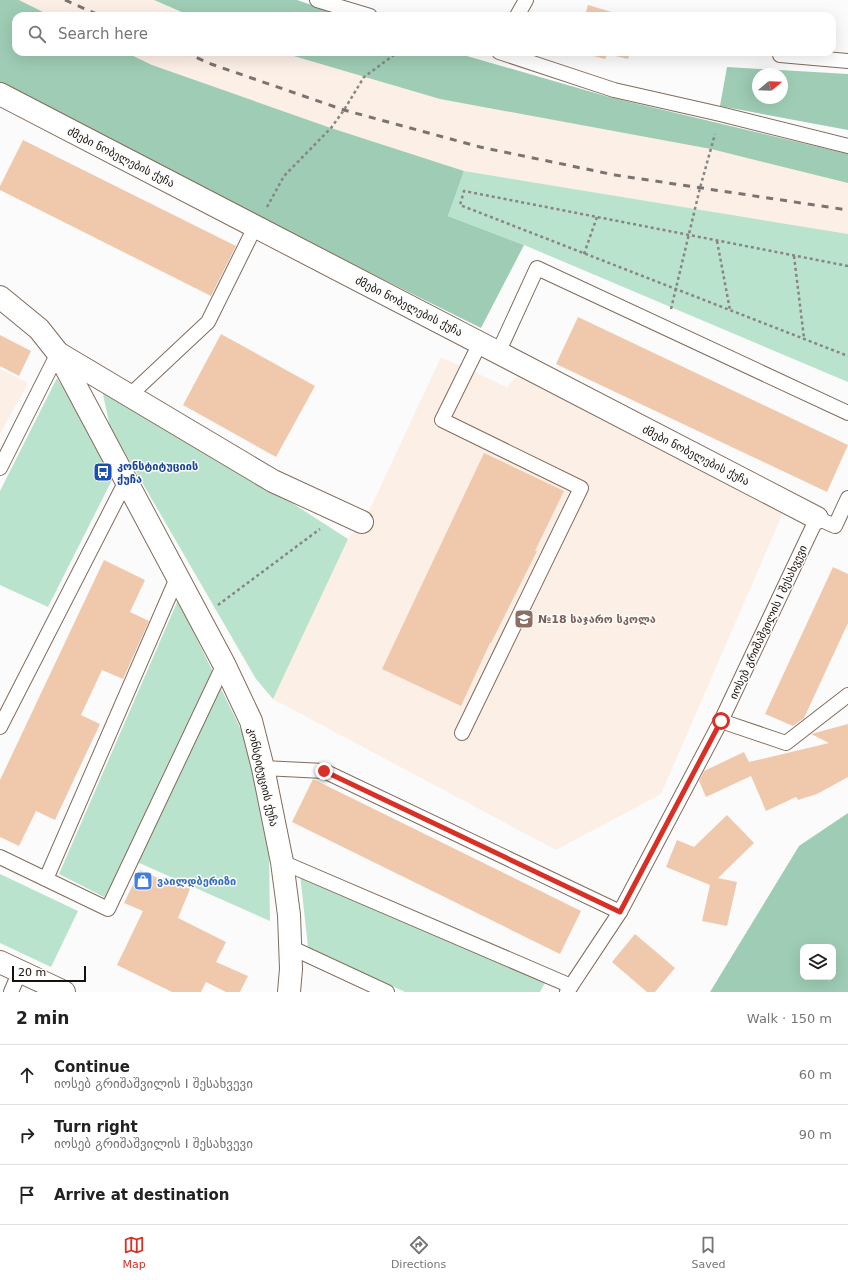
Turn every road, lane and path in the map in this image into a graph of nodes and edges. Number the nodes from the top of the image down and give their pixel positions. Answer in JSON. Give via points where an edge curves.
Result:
{"nodes":[{"id":1,"x":317,"y":0,"type":"edge"},
{"id":2,"x":526,"y":0,"type":"edge"},
{"id":3,"x":357,"y":12,"type":"edge"},
{"id":4,"x":519,"y":12,"type":"edge"},
{"id":5,"x":393,"y":56,"type":"edge"},
{"id":6,"x":511,"y":56,"type":"edge"},
{"id":7,"x":790,"y":56,"type":"edge"},
{"id":8,"x":848,"y":62,"type":"edge"},
{"id":9,"x":0,"y":94,"type":"edge"},
{"id":10,"x":720,"y":114,"type":"junction"},
{"id":11,"x":848,"y":146,"type":"edge"},
{"id":12,"x":597,"y":217,"type":"junction"},
{"id":13,"x":255,"y":227,"type":"junction"},
{"id":14,"x":688,"y":235,"type":"junction"},
{"id":15,"x":717,"y":241,"type":"junction"},
{"id":16,"x":584,"y":254,"type":"junction"},
{"id":17,"x":794,"y":256,"type":"junction"},
{"id":18,"x":848,"y":266,"type":"edge"},
{"id":19,"x":676,"y":289,"type":"junction"},
{"id":20,"x":0,"y":297,"type":"edge"},
{"id":21,"x":730,"y":310,"type":"junction"},
{"id":22,"x":666,"y":328,"type":"junction"},
{"id":23,"x":804,"y":338,"type":"junction"},
{"id":24,"x":489,"y":348,"type":"junction"},
{"id":25,"x":58,"y":353,"type":"junction"},
{"id":26,"x":848,"y":356,"type":"edge"},
{"id":27,"x":129,"y":396,"type":"junction"},
{"id":28,"x":848,"y":413,"type":"edge"},
{"id":29,"x":0,"y":468,"type":"edge"},
{"id":30,"x":126,"y":481,"type":"junction"},
{"id":31,"x":848,"y":498,"type":"edge"},
{"id":32,"x":341,"y":513,"type":"junction"},
{"id":33,"x":817,"y":518,"type":"junction"},
{"id":34,"x":362,"y":522,"type":"dead end"},
{"id":35,"x":177,"y":578,"type":"junction"},
{"id":36,"x":199,"y":618,"type":"junction"},
{"id":37,"x":224,"y":664,"type":"junction"},
{"id":38,"x":848,"y":695,"type":"edge"},
{"id":39,"x":721,"y":721,"type":"junction"},
{"id":40,"x":0,"y":727,"type":"edge"},
{"id":41,"x":462,"y":733,"type":"dead end"},
{"id":42,"x":263,"y":768,"type":"junction"},
{"id":43,"x":0,"y":857,"type":"edge"},
{"id":44,"x":282,"y":862,"type":"junction"},
{"id":45,"x":46,"y":879,"type":"junction"},
{"id":46,"x":620,"y":912,"type":"junction"},
{"id":47,"x":290,"y":947,"type":"junction"},
{"id":48,"x":0,"y":962,"type":"edge"},
{"id":49,"x":20,"y":971,"type":"junction"},
{"id":50,"x":569,"y":989,"type":"edge"},
{"id":51,"x":10,"y":992,"type":"edge"},
{"id":52,"x":64,"y":992,"type":"edge"},
{"id":53,"x":290,"y":992,"type":"edge"},
{"id":54,"x":387,"y":992,"type":"edge"}],
"edges":[{"from":1,"to":3,"type":"lane"},
{"from":2,"to":4,"type":"lane"},
{"from":5,"to":13,"type":"path","via":[[364,77],[331,128],[284,176]]},
{"from":6,"to":10,"type":"lane","via":[[614,90]]},
{"from":7,"to":8,"type":"lane"},
{"from":9,"to":13,"type":"street","name":"ძმები ნობელების ქუჩა"},
{"from":10,"to":11,"type":"lane"},
{"from":10,"to":14,"type":"path"},
{"from":12,"to":14,"type":"path"},
{"from":12,"to":16,"type":"path"},
{"from":12,"to":16,"type":"path","via":[[464,191],[460,206]]},
{"from":13,"to":24,"type":"street","name":"ძმები ნობელების ქუჩა"},
{"from":13,"to":27,"type":"lane","via":[[208,322]]},
{"from":14,"to":15,"type":"path"},
{"from":14,"to":19,"type":"path"},
{"from":15,"to":17,"type":"path"},
{"from":15,"to":21,"type":"path"},
{"from":16,"to":19,"type":"path"},
{"from":17,"to":18,"type":"path"},
{"from":17,"to":23,"type":"path"},
{"from":19,"to":21,"type":"path"},
{"from":19,"to":22,"type":"path"},
{"from":20,"to":25,"type":"street","name":"კონსტიტუციის ქუჩა","via":[[39,329]]},
{"from":21,"to":23,"type":"path"},
{"from":22,"to":24,"type":"lane","via":[[537,268]]},
{"from":22,"to":28,"type":"lane"},
{"from":23,"to":26,"type":"path"},
{"from":24,"to":33,"type":"street","name":"ძმები ნობელების ქუჩა"},
{"from":24,"to":41,"type":"lane","via":[[442,420],[581,488]]},
{"from":25,"to":27,"type":"street"},
{"from":25,"to":29,"type":"lane"},
{"from":25,"to":30,"type":"street","name":"კონსტიტუციის ქუჩა"},
{"from":27,"to":32,"type":"street","via":[[273,481]]},
{"from":30,"to":35,"type":"street","name":"კონსტიტუციის ქუჩა"},
{"from":30,"to":40,"type":"lane"},
{"from":31,"to":33,"type":"lane","via":[[835,526]]},
{"from":32,"to":34,"type":"street"},
{"from":32,"to":36,"type":"path"},
{"from":33,"to":39,"type":"lane","name":"იოსებ გრიშაშვილის I შესახვევი"},
{"from":35,"to":36,"type":"street","name":"კონსტიტუციის ქუჩა"},
{"from":35,"to":45,"type":"lane"},
{"from":36,"to":37,"type":"street","name":"კონსტიტუციის ქუჩა"},
{"from":37,"to":42,"type":"street","name":"კონსტიტუციის ქუჩა","via":[[251,721]]},
{"from":37,"to":45,"type":"lane","via":[[108,909]]},
{"from":38,"to":39,"type":"lane","via":[[786,743]]},
{"from":39,"to":46,"type":"lane","name":"იოსებ გრიშაშვილის I შესახვევი"},
{"from":42,"to":44,"type":"street","name":"კონსტიტუციის ქუჩა"},
{"from":42,"to":46,"type":"lane","via":[[324,771]]},
{"from":43,"to":45,"type":"lane"},
{"from":44,"to":47,"type":"street","name":"კონსტიტუციის ქუჩა","via":[[289,915]]},
{"from":44,"to":50,"type":"lane"},
{"from":46,"to":50,"type":"lane","name":"იოსებ გრიშაშვილის I შესახვევი"},
{"from":47,"to":53,"type":"street","name":"კონსტიტუციის ქუჩა"},
{"from":47,"to":54,"type":"lane"},
{"from":48,"to":49,"type":"street"},
{"from":49,"to":51,"type":"lane"},
{"from":49,"to":52,"type":"street"}]}
